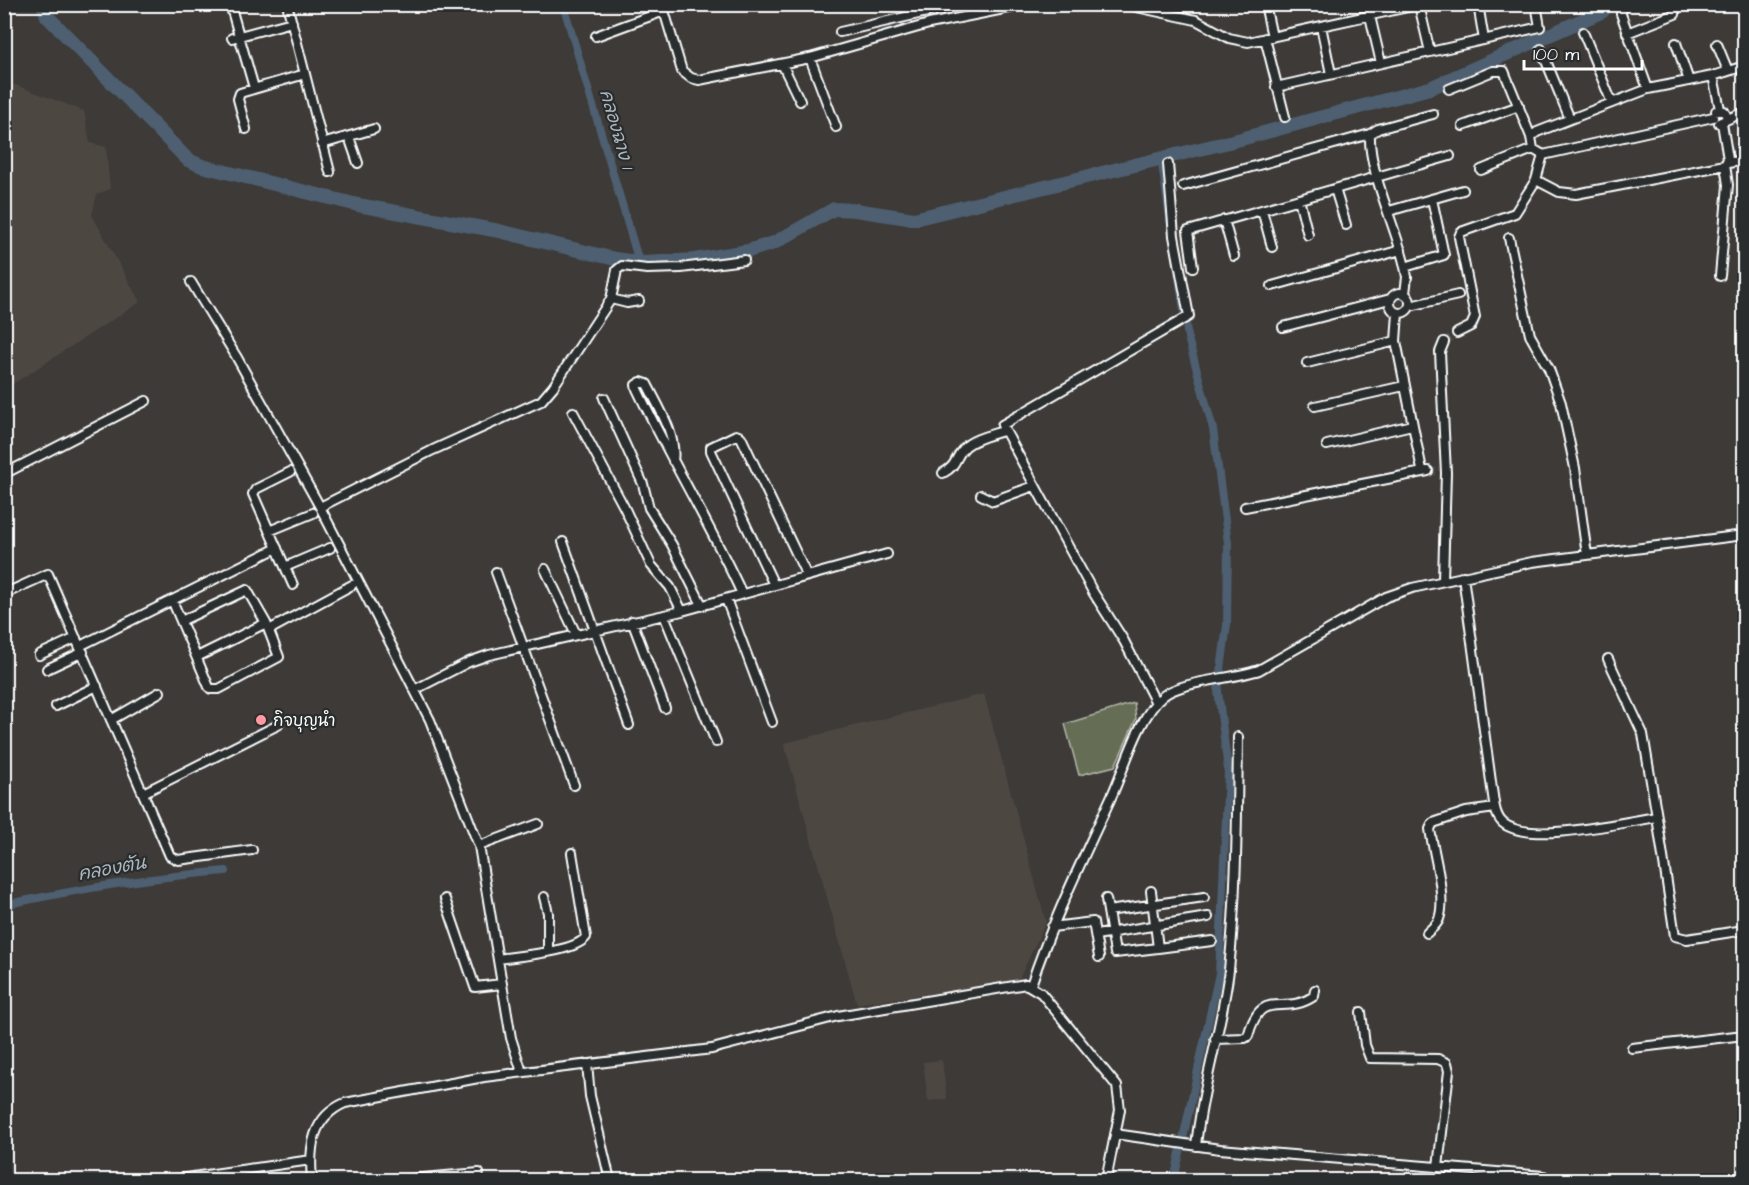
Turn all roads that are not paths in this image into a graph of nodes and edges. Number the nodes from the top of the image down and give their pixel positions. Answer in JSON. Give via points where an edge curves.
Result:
{"nodes":[{"id":1,"x":230,"y":4,"type":"edge"},
{"id":2,"x":287,"y":4,"type":"edge"},
{"id":3,"x":1029,"y":4,"type":"edge"},
{"id":4,"x":1123,"y":4,"type":"edge"},
{"id":5,"x":1265,"y":4,"type":"edge"},
{"id":6,"x":1478,"y":4,"type":"edge"},
{"id":7,"x":1536,"y":4,"type":"edge"},
{"id":8,"x":1622,"y":4,"type":"edge"},
{"id":9,"x":1421,"y":5,"type":"edge"},
{"id":10,"x":949,"y":7,"type":"dead end"},
{"id":11,"x":663,"y":8,"type":"edge"},
{"id":12,"x":1675,"y":14,"type":"dead end"},
{"id":13,"x":1370,"y":16,"type":"junction"},
{"id":14,"x":901,"y":17,"type":"junction"},
{"id":15,"x":291,"y":22,"type":"junction"},
{"id":16,"x":1321,"y":26,"type":"junction"},
{"id":17,"x":904,"y":30,"type":"junction"},
{"id":18,"x":840,"y":32,"type":"dead end"},
{"id":19,"x":1583,"y":32,"type":"dead end"},
{"id":20,"x":1627,"y":33,"type":"junction"},
{"id":21,"x":596,"y":36,"type":"dead end"},
{"id":22,"x":236,"y":37,"type":"junction"},
{"id":23,"x":1269,"y":37,"type":"junction"},
{"id":24,"x":1484,"y":40,"type":"junction"},
{"id":25,"x":1676,"y":43,"type":"dead end"},
{"id":26,"x":1717,"y":44,"type":"dead end"},
{"id":27,"x":1541,"y":49,"type":"dead end"},
{"id":28,"x":1430,"y":52,"type":"junction"},
{"id":29,"x":810,"y":58,"type":"junction"},
{"id":30,"x":782,"y":63,"type":"junction"},
{"id":31,"x":1381,"y":63,"type":"junction"},
{"id":32,"x":1744,"y":66,"type":"edge"},
{"id":33,"x":1728,"y":71,"type":"junction"},
{"id":34,"x":305,"y":74,"type":"junction"},
{"id":35,"x":1331,"y":74,"type":"junction"},
{"id":36,"x":1713,"y":76,"type":"junction"},
{"id":37,"x":1689,"y":81,"type":"junction"},
{"id":38,"x":1276,"y":87,"type":"junction"},
{"id":39,"x":254,"y":88,"type":"junction"},
{"id":40,"x":1449,"y":89,"type":"dead end"},
{"id":41,"x":1648,"y":89,"type":"junction"},
{"id":42,"x":800,"y":102,"type":"dead end"},
{"id":43,"x":1612,"y":103,"type":"junction"},
{"id":44,"x":1519,"y":106,"type":"junction"},
{"id":45,"x":1720,"y":110,"type":"junction"},
{"id":46,"x":1744,"y":112,"type":"edge"},
{"id":47,"x":1433,"y":114,"type":"dead end"},
{"id":48,"x":1285,"y":117,"type":"dead end"},
{"id":49,"x":1713,"y":117,"type":"junction"},
{"id":50,"x":1570,"y":119,"type":"junction"},
{"id":51,"x":1725,"y":120,"type":"junction"},
{"id":52,"x":1463,"y":126,"type":"dead end"},
{"id":53,"x":836,"y":127,"type":"dead end"},
{"id":54,"x":246,"y":129,"type":"dead end"},
{"id":55,"x":374,"y":129,"type":"dead end"},
{"id":56,"x":1370,"y":135,"type":"junction"},
{"id":57,"x":349,"y":137,"type":"junction"},
{"id":58,"x":1532,"y":137,"type":"junction"},
{"id":59,"x":322,"y":144,"type":"junction"},
{"id":60,"x":1533,"y":149,"type":"junction"},
{"id":61,"x":1544,"y":155,"type":"junction"},
{"id":62,"x":1450,"y":156,"type":"dead end"},
{"id":63,"x":1744,"y":160,"type":"edge"},
{"id":64,"x":358,"y":163,"type":"dead end"},
{"id":65,"x":1168,"y":164,"type":"dead end"},
{"id":66,"x":1726,"y":164,"type":"junction"},
{"id":67,"x":1481,"y":170,"type":"dead end"},
{"id":68,"x":330,"y":172,"type":"dead end"},
{"id":69,"x":1378,"y":177,"type":"junction"},
{"id":70,"x":1536,"y":180,"type":"junction"},
{"id":71,"x":1183,"y":186,"type":"dead end"},
{"id":72,"x":1335,"y":189,"type":"junction"},
{"id":73,"x":1463,"y":190,"type":"dead end"},
{"id":74,"x":1299,"y":199,"type":"junction"},
{"id":75,"x":1432,"y":199,"type":"junction"},
{"id":76,"x":1262,"y":210,"type":"junction"},
{"id":77,"x":1389,"y":211,"type":"junction"},
{"id":78,"x":1224,"y":220,"type":"junction"},
{"id":79,"x":1346,"y":225,"type":"dead end"},
{"id":80,"x":1308,"y":235,"type":"dead end"},
{"id":81,"x":1509,"y":238,"type":"dead end"},
{"id":82,"x":1272,"y":247,"type":"dead end"},
{"id":83,"x":1401,"y":250,"type":"junction"},
{"id":84,"x":1234,"y":255,"type":"dead end"},
{"id":85,"x":744,"y":260,"type":"dead end"},
{"id":86,"x":1193,"y":267,"type":"dead end"},
{"id":87,"x":1405,"y":267,"type":"junction"},
{"id":88,"x":1719,"y":276,"type":"dead end"},
{"id":89,"x":191,"y":282,"type":"dead end"},
{"id":90,"x":1272,"y":286,"type":"dead end"},
{"id":91,"x":1405,"y":293,"type":"junction"},
{"id":92,"x":1458,"y":295,"type":"dead end"},
{"id":93,"x":611,"y":299,"type":"junction"},
{"id":94,"x":1390,"y":299,"type":"junction"},
{"id":95,"x":639,"y":301,"type":"dead end"},
{"id":96,"x":1410,"y":306,"type":"junction"},
{"id":97,"x":1398,"y":313,"type":"junction"},
{"id":98,"x":1283,"y":327,"type":"dead end"},
{"id":99,"x":1457,"y":333,"type":"tunnel mouth"},
{"id":100,"x":1396,"y":341,"type":"junction"},
{"id":101,"x":1444,"y":342,"type":"dead end"},
{"id":102,"x":1307,"y":363,"type":"dead end"},
{"id":103,"x":1404,"y":386,"type":"junction"},
{"id":104,"x":604,"y":398,"type":"dead end"},
{"id":105,"x":146,"y":401,"type":"dead end"},
{"id":106,"x":1315,"y":406,"type":"dead end"},
{"id":107,"x":573,"y":412,"type":"dead end"},
{"id":108,"x":1412,"y":425,"type":"junction"},
{"id":109,"x":1003,"y":431,"type":"junction"},
{"id":110,"x":1327,"y":445,"type":"dead end"},
{"id":111,"x":673,"y":461,"type":"junction"},
{"id":112,"x":290,"y":472,"type":"dead end"},
{"id":113,"x":943,"y":473,"type":"dead end"},
{"id":114,"x":4,"y":474,"type":"edge"},
{"id":115,"x":1034,"y":486,"type":"junction"},
{"id":116,"x":981,"y":495,"type":"dead end"},
{"id":117,"x":320,"y":507,"type":"junction"},
{"id":118,"x":1245,"y":507,"type":"dead end"},
{"id":119,"x":313,"y":513,"type":"dead end"},
{"id":120,"x":269,"y":531,"type":"junction"},
{"id":121,"x":1744,"y":535,"type":"edge"},
{"id":122,"x":563,"y":542,"type":"dead end"},
{"id":123,"x":277,"y":548,"type":"junction"},
{"id":124,"x":330,"y":548,"type":"dead end"},
{"id":125,"x":887,"y":554,"type":"dead end"},
{"id":126,"x":1587,"y":555,"type":"junction"},
{"id":127,"x":285,"y":567,"type":"junction"},
{"id":128,"x":545,"y":569,"type":"dead end"},
{"id":129,"x":496,"y":572,"type":"dead end"},
{"id":130,"x":807,"y":576,"type":"junction"},
{"id":131,"x":1443,"y":580,"type":"junction"},
{"id":132,"x":1463,"y":582,"type":"junction"},
{"id":133,"x":293,"y":585,"type":"dead end"},
{"id":134,"x":352,"y":585,"type":"dead end"},
{"id":135,"x":774,"y":585,"type":"junction"},
{"id":136,"x":4,"y":594,"type":"edge"},
{"id":137,"x":742,"y":594,"type":"junction"},
{"id":138,"x":726,"y":599,"type":"junction"},
{"id":139,"x":172,"y":600,"type":"junction"},
{"id":140,"x":702,"y":605,"type":"junction"},
{"id":141,"x":682,"y":611,"type":"junction"},
{"id":142,"x":664,"y":615,"type":"junction"},
{"id":143,"x":181,"y":621,"type":"junction"},
{"id":144,"x":633,"y":621,"type":"junction"},
{"id":145,"x":267,"y":626,"type":"junction"},
{"id":146,"x":594,"y":629,"type":"junction"},
{"id":147,"x":576,"y":634,"type":"junction"},
{"id":148,"x":80,"y":645,"type":"junction"},
{"id":149,"x":522,"y":648,"type":"junction"},
{"id":150,"x":39,"y":655,"type":"dead end"},
{"id":151,"x":197,"y":657,"type":"junction"},
{"id":152,"x":1608,"y":659,"type":"dead end"},
{"id":153,"x":47,"y":669,"type":"dead end"},
{"id":154,"x":97,"y":686,"type":"junction"},
{"id":155,"x":416,"y":689,"type":"junction"},
{"id":156,"x":160,"y":692,"type":"dead end"},
{"id":157,"x":1155,"y":703,"type":"junction"},
{"id":158,"x":56,"y":706,"type":"dead end"},
{"id":159,"x":665,"y":708,"type":"dead end"},
{"id":160,"x":111,"y":720,"type":"junction"},
{"id":161,"x":772,"y":722,"type":"dead end"},
{"id":162,"x":278,"y":725,"type":"dead end"},
{"id":163,"x":629,"y":725,"type":"dead end"},
{"id":164,"x":1238,"y":736,"type":"dead end"},
{"id":165,"x":716,"y":741,"type":"dead end"},
{"id":166,"x":574,"y":785,"type":"dead end"},
{"id":167,"x":143,"y":793,"type":"junction"},
{"id":168,"x":1495,"y":807,"type":"junction"},
{"id":169,"x":1656,"y":817,"type":"junction"},
{"id":170,"x":538,"y":824,"type":"dead end"},
{"id":171,"x":477,"y":842,"type":"junction"},
{"id":172,"x":252,"y":850,"type":"dead end"},
{"id":173,"x":572,"y":853,"type":"dead end"},
{"id":174,"x":1151,"y":891,"type":"dead end"},
{"id":175,"x":544,"y":897,"type":"dead end"},
{"id":176,"x":1204,"y":897,"type":"dead end"},
{"id":177,"x":445,"y":899,"type":"dead end"},
{"id":178,"x":1106,"y":899,"type":"dead end"},
{"id":179,"x":1152,"y":905,"type":"junction"},
{"id":180,"x":1108,"y":911,"type":"junction"},
{"id":181,"x":1208,"y":917,"type":"dead end"},
{"id":182,"x":1154,"y":926,"type":"junction"},
{"id":183,"x":1052,"y":927,"type":"junction"},
{"id":184,"x":1744,"y":930,"type":"edge"},
{"id":185,"x":1112,"y":933,"type":"junction"},
{"id":186,"x":1426,"y":933,"type":"dead end"},
{"id":187,"x":1096,"y":935,"type":"junction"},
{"id":188,"x":1212,"y":941,"type":"dead end"},
{"id":189,"x":1158,"y":948,"type":"junction"},
{"id":190,"x":549,"y":951,"type":"junction"},
{"id":191,"x":1099,"y":957,"type":"dead end"},
{"id":192,"x":498,"y":958,"type":"junction"},
{"id":193,"x":502,"y":984,"type":"junction"},
{"id":194,"x":1031,"y":985,"type":"junction"},
{"id":195,"x":1315,"y":990,"type":"dead end"},
{"id":196,"x":1361,"y":1012,"type":"dead end"},
{"id":197,"x":1744,"y":1035,"type":"edge"},
{"id":198,"x":1215,"y":1039,"type":"junction"},
{"id":199,"x":1632,"y":1048,"type":"dead end"},
{"id":200,"x":587,"y":1064,"type":"junction"},
{"id":201,"x":522,"y":1072,"type":"junction"},
{"id":202,"x":1115,"y":1134,"type":"junction"},
{"id":203,"x":1194,"y":1145,"type":"junction"},
{"id":204,"x":311,"y":1160,"type":"junction"},
{"id":205,"x":1438,"y":1167,"type":"junction"},
{"id":206,"x":478,"y":1173,"type":"dead end"},
{"id":207,"x":1544,"y":1176,"type":"dead end"},
{"id":208,"x":171,"y":1180,"type":"edge"},
{"id":209,"x":312,"y":1180,"type":"edge"},
{"id":210,"x":401,"y":1180,"type":"edge"},
{"id":211,"x":610,"y":1180,"type":"edge"},
{"id":212,"x":1106,"y":1180,"type":"edge"}],
"edges":[{"from":1,"to":22,"type":"street"},
{"from":2,"to":15,"type":"street"},
{"from":3,"to":17,"type":"street"},
{"from":4,"to":23,"type":"street","via":[[1196,20],[1238,42]]},
{"from":5,"to":23,"type":"street"},
{"from":6,"to":24,"type":"street"},
{"from":7,"to":24,"type":"street","via":[[1540,27]]},
{"from":8,"to":20,"type":"street"},
{"from":9,"to":13,"type":"street"},
{"from":9,"to":28,"type":"street"},
{"from":10,"to":14,"type":"street"},
{"from":11,"to":21,"type":"street"},
{"from":11,"to":30,"type":"street","via":[[681,71],[691,78],[709,79]]},
{"from":12,"to":20,"type":"street"},
{"from":13,"to":16,"type":"street"},
{"from":13,"to":31,"type":"street"},
{"from":14,"to":17,"type":"street"},
{"from":14,"to":18,"type":"street"},
{"from":15,"to":22,"type":"street"},
{"from":15,"to":34,"type":"street"},
{"from":16,"to":23,"type":"street"},
{"from":16,"to":35,"type":"street"},
{"from":17,"to":29,"type":"street"},
{"from":19,"to":43,"type":"street"},
{"from":20,"to":41,"type":"street"},
{"from":22,"to":39,"type":"street"},
{"from":23,"to":38,"type":"street"},
{"from":24,"to":28,"type":"street"},
{"from":25,"to":37,"type":"street"},
{"from":26,"to":33,"type":"street"},
{"from":27,"to":50,"type":"street"},
{"from":28,"to":31,"type":"street"},
{"from":29,"to":30,"type":"street"},
{"from":29,"to":53,"type":"street"},
{"from":30,"to":42,"type":"street"},
{"from":31,"to":35,"type":"street"},
{"from":32,"to":33,"type":"street"},
{"from":33,"to":36,"type":"street"},
{"from":34,"to":39,"type":"street"},
{"from":34,"to":59,"type":"street"},
{"from":35,"to":38,"type":"street"},
{"from":36,"to":37,"type":"street"},
{"from":36,"to":45,"type":"street"},
{"from":37,"to":41,"type":"street"},
{"from":38,"to":48,"type":"street"},
{"from":39,"to":54,"type":"street","via":[[238,95]]},
{"from":40,"to":44,"type":"street","via":[[1493,71],[1504,71]]},
{"from":41,"to":43,"type":"street"},
{"from":43,"to":50,"type":"street"},
{"from":44,"to":52,"type":"street"},
{"from":44,"to":58,"type":"street"},
{"from":45,"to":49,"type":"street"},
{"from":45,"to":51,"type":"street","via":[[1726,114]]},
{"from":46,"to":51,"type":"street"},
{"from":47,"to":56,"type":"street","via":[[1378,129]]},
{"from":49,"to":51,"type":"street","via":[[1715,121]]},
{"from":49,"to":61,"type":"street"},
{"from":50,"to":58,"type":"street"},
{"from":51,"to":66,"type":"street"},
{"from":55,"to":57,"type":"street"},
{"from":56,"to":69,"type":"street"},
{"from":56,"to":71,"type":"street"},
{"from":57,"to":59,"type":"street"},
{"from":57,"to":64,"type":"street"},
{"from":58,"to":60,"type":"street"},
{"from":59,"to":68,"type":"street"},
{"from":60,"to":61,"type":"street"},
{"from":60,"to":67,"type":"street"},
{"from":61,"to":70,"type":"street"},
{"from":62,"to":69,"type":"street"},
{"from":63,"to":66,"type":"street"},
{"from":65,"to":109,"type":"street","via":[[1183,318],[1007,421],[1002,425]]},
{"from":66,"to":70,"type":"street","via":[[1576,194],[1558,192]]},
{"from":66,"to":88,"type":"street","via":[[1728,185]]},
{"from":69,"to":72,"type":"street"},
{"from":69,"to":77,"type":"street"},
{"from":70,"to":99,"type":"street","via":[[1515,213],[1465,229],[1459,237],[1475,317],[1471,327]]},
{"from":72,"to":74,"type":"street"},
{"from":72,"to":79,"type":"street"},
{"from":73,"to":75,"type":"street"},
{"from":74,"to":76,"type":"street"},
{"from":74,"to":80,"type":"street"},
{"from":75,"to":77,"type":"street"},
{"from":75,"to":87,"type":"street","via":[[1444,255]]},
{"from":76,"to":78,"type":"street"},
{"from":76,"to":82,"type":"street"},
{"from":77,"to":83,"type":"street"},
{"from":78,"to":84,"type":"street"},
{"from":78,"to":86,"type":"street","via":[[1188,231]]},
{"from":81,"to":126,"type":"street","via":[[1530,335],[1549,369],[1561,403]]},
{"from":83,"to":87,"type":"street"},
{"from":83,"to":90,"type":"street"},
{"from":85,"to":93,"type":"street","via":[[673,268],[622,266]]},
{"from":87,"to":91,"type":"street"},
{"from":89,"to":117,"type":"street"},
{"from":91,"to":94,"type":"street","via":[[1399,292]]},
{"from":91,"to":96,"type":"street"},
{"from":92,"to":96,"type":"street"},
{"from":93,"to":95,"type":"street"},
{"from":93,"to":117,"type":"street","via":[[541,401]]},
{"from":94,"to":97,"type":"street"},
{"from":94,"to":98,"type":"street"},
{"from":96,"to":97,"type":"street"},
{"from":97,"to":100,"type":"street"},
{"from":100,"to":102,"type":"street"},
{"from":100,"to":103,"type":"street"},
{"from":101,"to":131,"type":"street","via":[[1440,352]]},
{"from":103,"to":106,"type":"street"},
{"from":103,"to":108,"type":"street"},
{"from":104,"to":140,"type":"street","via":[[643,484],[649,508]]},
{"from":105,"to":114,"type":"street"},
{"from":107,"to":141,"type":"street","via":[[651,565],[670,587]]},
{"from":108,"to":110,"type":"street"},
{"from":108,"to":118,"type":"street","via":[[1425,471]]},
{"from":109,"to":113,"type":"street","via":[[967,445],[953,467]]},
{"from":109,"to":115,"type":"street"},
{"from":111,"to":111,"type":"street","via":[[671,436],[647,384],[641,382],[637,389]]},
{"from":111,"to":137,"type":"street"},
{"from":112,"to":120,"type":"street","via":[[253,491]]},
{"from":115,"to":116,"type":"street","via":[[993,501]]},
{"from":115,"to":157,"type":"street","via":[[1124,641]]},
{"from":117,"to":155,"type":"street"},
{"from":119,"to":120,"type":"street"},
{"from":120,"to":123,"type":"street"},
{"from":121,"to":126,"type":"street"},
{"from":122,"to":146,"type":"street"},
{"from":123,"to":127,"type":"street"},
{"from":123,"to":139,"type":"street"},
{"from":124,"to":127,"type":"street"},
{"from":125,"to":130,"type":"street"},
{"from":126,"to":132,"type":"street"},
{"from":127,"to":133,"type":"street"},
{"from":128,"to":147,"type":"street"},
{"from":129,"to":149,"type":"street"},
{"from":130,"to":135,"type":"street"},
{"from":130,"to":135,"type":"street","via":[[758,470],[741,437],[736,435],[711,447],[711,451]]},
{"from":131,"to":132,"type":"street"},
{"from":131,"to":157,"type":"street","via":[[1386,597],[1259,670],[1173,691]]},
{"from":132,"to":168,"type":"street"},
{"from":134,"to":145,"type":"street"},
{"from":135,"to":137,"type":"street"},
{"from":136,"to":148,"type":"street","via":[[48,574]]},
{"from":137,"to":138,"type":"street"},
{"from":138,"to":140,"type":"street"},
{"from":138,"to":161,"type":"street"},
{"from":139,"to":143,"type":"street"},
{"from":139,"to":148,"type":"street"},
{"from":140,"to":141,"type":"street"},
{"from":141,"to":142,"type":"street"},
{"from":142,"to":144,"type":"street"},
{"from":142,"to":165,"type":"street"},
{"from":143,"to":145,"type":"street","via":[[247,590]]},
{"from":143,"to":151,"type":"street"},
{"from":144,"to":146,"type":"street"},
{"from":144,"to":159,"type":"street"},
{"from":145,"to":151,"type":"street"},
{"from":145,"to":151,"type":"street","via":[[279,654],[277,660],[219,689],[209,687]]},
{"from":146,"to":147,"type":"street"},
{"from":146,"to":163,"type":"street"},
{"from":147,"to":149,"type":"street"},
{"from":148,"to":150,"type":"street"},
{"from":148,"to":153,"type":"street"},
{"from":148,"to":154,"type":"street"},
{"from":149,"to":155,"type":"street","via":[[469,662]]},
{"from":149,"to":166,"type":"street"},
{"from":152,"to":169,"type":"street","via":[[1642,734]]},
{"from":154,"to":158,"type":"street"},
{"from":154,"to":160,"type":"street"},
{"from":155,"to":171,"type":"street"},
{"from":156,"to":160,"type":"street"},
{"from":157,"to":183,"type":"street"},
{"from":160,"to":167,"type":"street"},
{"from":162,"to":167,"type":"street"},
{"from":164,"to":198,"type":"street","via":[[1229,970]]},
{"from":167,"to":172,"type":"street","via":[[173,859]]},
{"from":168,"to":169,"type":"street","via":[[1501,822],[1514,830],[1532,833]]},
{"from":168,"to":186,"type":"street","via":[[1433,823],[1430,829],[1441,912],[1438,922]]},
{"from":169,"to":184,"type":"street","via":[[1675,936],[1687,939]]},
{"from":170,"to":171,"type":"street"},
{"from":171,"to":192,"type":"street"},
{"from":173,"to":190,"type":"street","via":[[586,937],[579,943]]},
{"from":174,"to":179,"type":"street"},
{"from":175,"to":190,"type":"street"},
{"from":176,"to":179,"type":"street"},
{"from":177,"to":193,"type":"street","via":[[475,987]]},
{"from":178,"to":180,"type":"street"},
{"from":179,"to":180,"type":"street"},
{"from":179,"to":182,"type":"street"},
{"from":180,"to":185,"type":"street"},
{"from":181,"to":182,"type":"street"},
{"from":182,"to":185,"type":"street"},
{"from":182,"to":189,"type":"street"},
{"from":183,"to":187,"type":"street","via":[[1093,922]]},
{"from":183,"to":194,"type":"street"},
{"from":185,"to":187,"type":"street"},
{"from":185,"to":189,"type":"street","via":[[1115,953]]},
{"from":187,"to":191,"type":"street"},
{"from":188,"to":189,"type":"street"},
{"from":190,"to":192,"type":"street"},
{"from":192,"to":193,"type":"street"},
{"from":193,"to":201,"type":"street","via":[[511,1038]]},
{"from":194,"to":200,"type":"street","via":[[838,1016],[712,1049]]},
{"from":194,"to":202,"type":"street","via":[[1117,1086],[1120,1110]]},
{"from":195,"to":198,"type":"street","via":[[1306,1002],[1262,1008],[1254,1015],[1245,1038]]},
{"from":196,"to":205,"type":"street","via":[[1370,1058],[1438,1059],[1447,1063]]},
{"from":197,"to":199,"type":"street"},
{"from":198,"to":203,"type":"street"},
{"from":200,"to":201,"type":"street"},
{"from":200,"to":211,"type":"street"},
{"from":201,"to":204,"type":"street","via":[[339,1105],[314,1131]]},
{"from":202,"to":203,"type":"street"},
{"from":202,"to":212,"type":"street"},
{"from":203,"to":205,"type":"street"},
{"from":204,"to":208,"type":"street"},
{"from":204,"to":209,"type":"street"},
{"from":205,"to":207,"type":"street"},
{"from":206,"to":210,"type":"street"}]}
